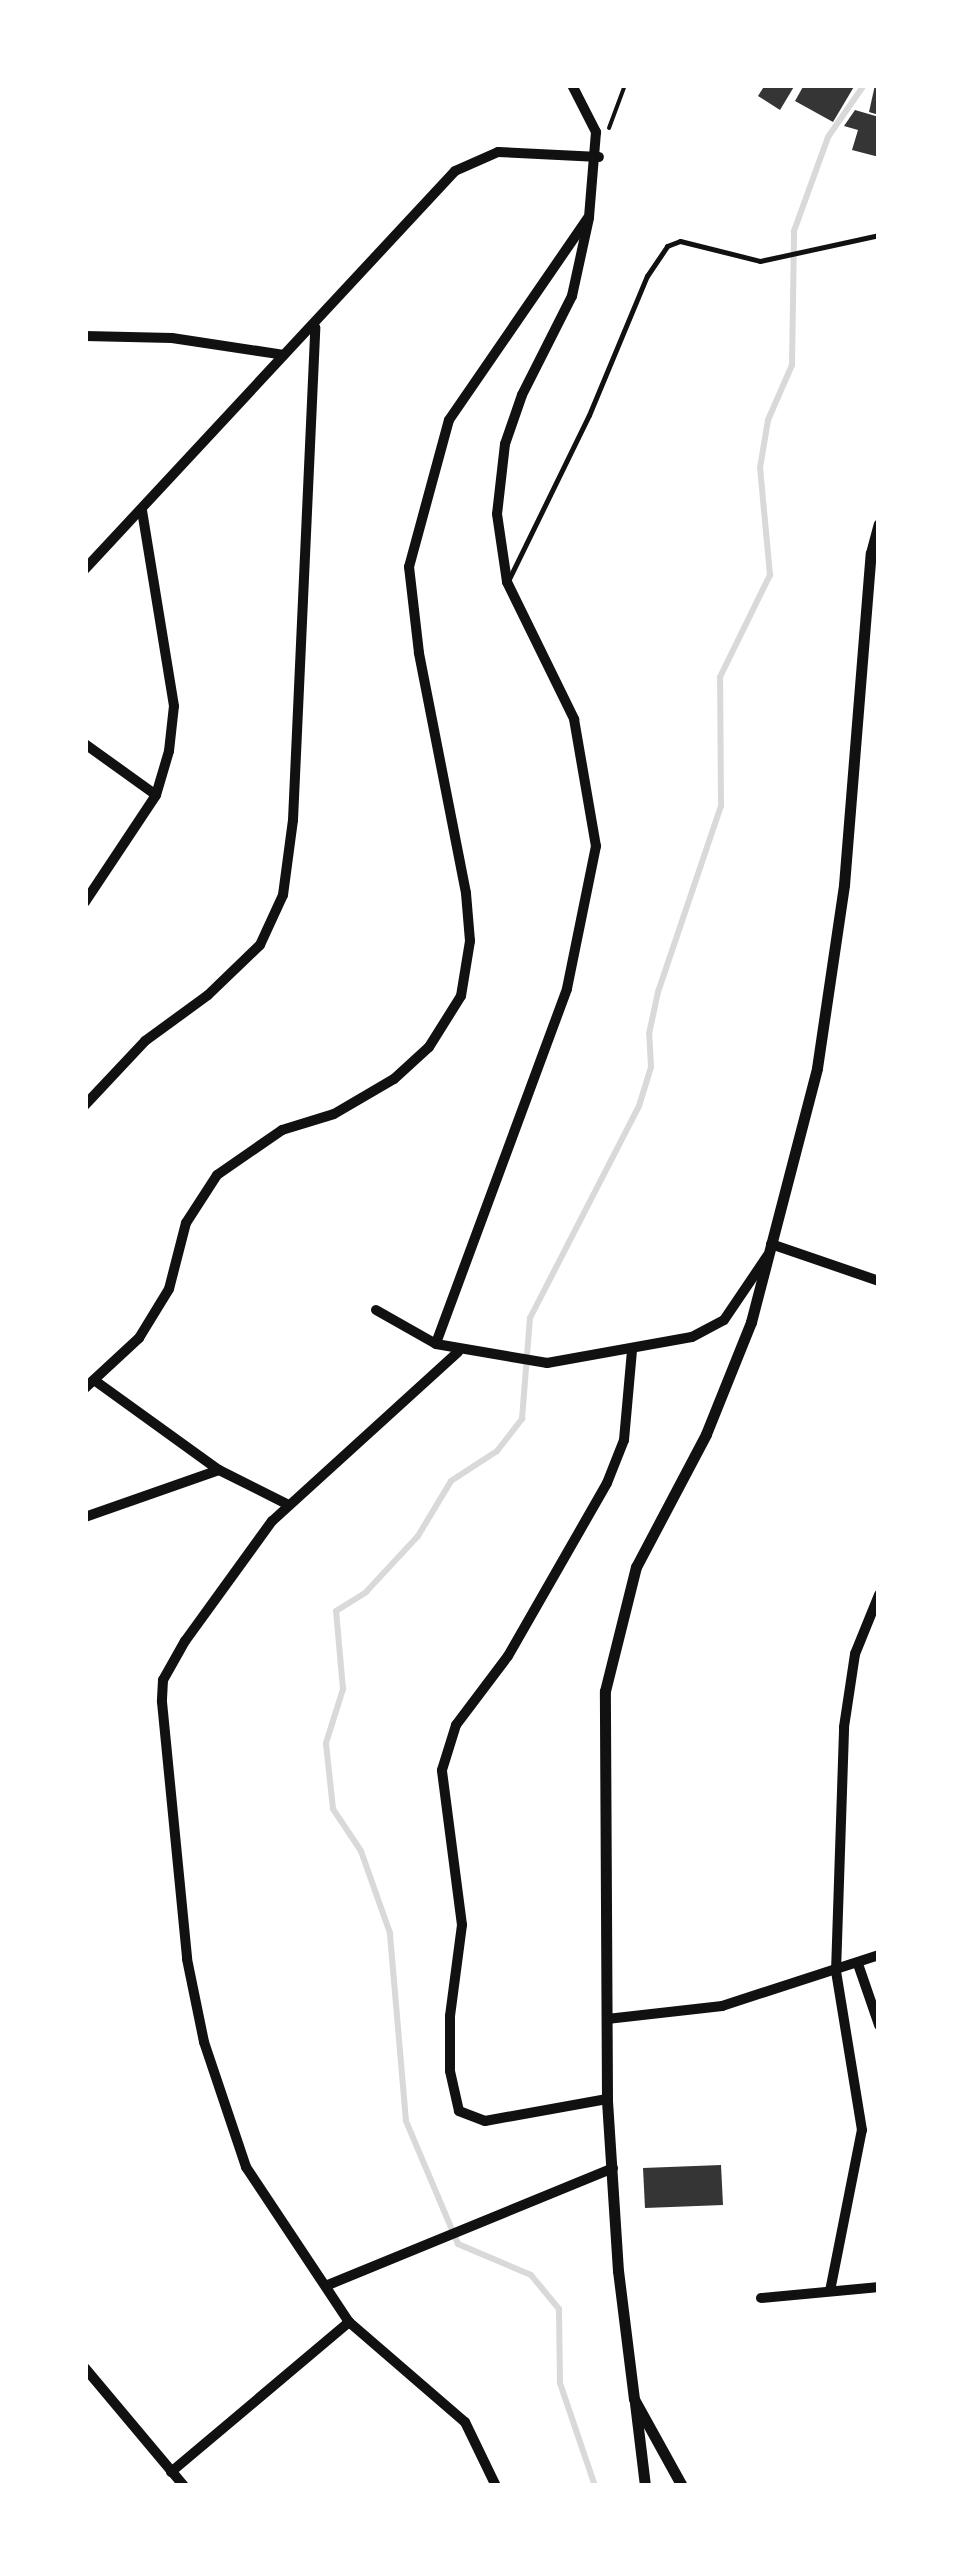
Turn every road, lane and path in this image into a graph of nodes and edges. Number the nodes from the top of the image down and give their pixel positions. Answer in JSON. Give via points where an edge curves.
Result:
{"nodes":[{"id":1,"x":572,"y":85,"type":"edge"},
{"id":2,"x":625,"y":85,"type":"edge"},
{"id":3,"x":599,"y":156,"type":"junction"},
{"id":4,"x":588,"y":218,"type":"junction"},
{"id":5,"x":879,"y":236,"type":"edge"},
{"id":6,"x":315,"y":327,"type":"junction"},
{"id":7,"x":85,"y":336,"type":"edge"},
{"id":8,"x":284,"y":355,"type":"junction"},
{"id":9,"x":142,"y":510,"type":"junction"},
{"id":10,"x":879,"y":524,"type":"edge"},
{"id":11,"x":85,"y":569,"type":"edge"},
{"id":12,"x":507,"y":582,"type":"junction"},
{"id":13,"x":85,"y":744,"type":"edge"},
{"id":14,"x":156,"y":795,"type":"junction"},
{"id":15,"x":85,"y":902,"type":"edge"},
{"id":16,"x":85,"y":1105,"type":"edge"},
{"id":17,"x":770,"y":1249,"type":"junction"},
{"id":18,"x":879,"y":1282,"type":"edge"},
{"id":19,"x":376,"y":1310,"type":"dead end"},
{"id":20,"x":436,"y":1344,"type":"junction"},
{"id":21,"x":632,"y":1350,"type":"junction"},
{"id":22,"x":458,"y":1352,"type":"junction"},
{"id":23,"x":90,"y":1384,"type":"edge"},
{"id":24,"x":219,"y":1470,"type":"junction"},
{"id":25,"x":288,"y":1506,"type":"junction"},
{"id":26,"x":85,"y":1517,"type":"edge"},
{"id":27,"x":879,"y":1595,"type":"edge"},
{"id":28,"x":879,"y":1955,"type":"edge"},
{"id":29,"x":858,"y":1964,"type":"junction"},
{"id":30,"x":836,"y":1972,"type":"junction"},
{"id":31,"x":607,"y":2019,"type":"junction"},
{"id":32,"x":879,"y":2025,"type":"edge"},
{"id":33,"x":607,"y":2099,"type":"junction"},
{"id":34,"x":613,"y":2168,"type":"junction"},
{"id":35,"x":328,"y":2285,"type":"junction"},
{"id":36,"x":879,"y":2287,"type":"edge"},
{"id":37,"x":830,"y":2292,"type":"junction"},
{"id":38,"x":761,"y":2298,"type":"dead end"},
{"id":39,"x":349,"y":2322,"type":"junction"},
{"id":40,"x":85,"y":2368,"type":"edge"},
{"id":41,"x":634,"y":2399,"type":"junction"},
{"id":42,"x":171,"y":2472,"type":"junction"},
{"id":43,"x":184,"y":2486,"type":"edge"},
{"id":44,"x":496,"y":2486,"type":"edge"},
{"id":45,"x":645,"y":2486,"type":"edge"},
{"id":46,"x":682,"y":2486,"type":"edge"}],
"edges":[{"from":1,"to":3,"type":"street","via":[[596,132]]},
{"from":2,"to":3,"type":"path"},
{"from":3,"to":4,"type":"street"},
{"from":3,"to":6,"type":"street","via":[[498,152],[475,158],[455,171]]},
{"from":4,"to":12,"type":"street","via":[[572,296],[522,394],[505,444],[497,514]]},
{"from":4,"to":23,"type":"street","via":[[448,420],[409,566],[466,894],[470,941],[461,996],[428,1047],[394,1080],[334,1114],[282,1130],[217,1175],[186,1223],[169,1289],[139,1338]]},
{"from":5,"to":12,"type":"lane","via":[[760,261],[680,241],[658,256]]},
{"from":6,"to":8,"type":"street"},
{"from":6,"to":16,"type":"street","via":[[293,820],[283,895],[260,944],[208,995],[144,1041]]},
{"from":7,"to":8,"type":"street","via":[[172,338]]},
{"from":8,"to":9,"type":"street"},
{"from":9,"to":11,"type":"street"},
{"from":9,"to":14,"type":"street","via":[[174,706]]},
{"from":10,"to":17,"type":"street","via":[[828,1002]]},
{"from":12,"to":20,"type":"street","via":[[574,719],[596,846],[567,990]]},
{"from":13,"to":14,"type":"street"},
{"from":14,"to":15,"type":"street"},
{"from":17,"to":18,"type":"street"},
{"from":17,"to":21,"type":"street","via":[[713,1330]]},
{"from":17,"to":31,"type":"street","via":[[727,1383],[636,1567],[614,1639],[604,1728]]},
{"from":19,"to":20,"type":"street"},
{"from":20,"to":22,"type":"street"},
{"from":21,"to":22,"type":"street","via":[[547,1364]]},
{"from":21,"to":33,"type":"street","via":[[624,1440],[607,1484],[508,1656],[456,1725],[442,1770],[462,1925],[450,2016],[450,2071],[459,2110],[485,2122]]},
{"from":22,"to":25,"type":"street"},
{"from":23,"to":24,"type":"street"},
{"from":24,"to":25,"type":"street"},
{"from":24,"to":26,"type":"street"},
{"from":25,"to":35,"type":"street","via":[[245,1553],[185,1641],[164,1680],[162,1702],[177,1890],[204,2042],[246,2167]]},
{"from":27,"to":30,"type":"street","via":[[855,1654],[844,1727]]},
{"from":28,"to":29,"type":"street"},
{"from":29,"to":30,"type":"street"},
{"from":29,"to":32,"type":"street"},
{"from":30,"to":31,"type":"street","via":[[722,2006]]},
{"from":30,"to":37,"type":"street","via":[[862,2130]]},
{"from":31,"to":33,"type":"street"},
{"from":33,"to":34,"type":"street"},
{"from":34,"to":35,"type":"street"},
{"from":34,"to":41,"type":"street"},
{"from":35,"to":39,"type":"street"},
{"from":36,"to":37,"type":"street"},
{"from":37,"to":38,"type":"street"},
{"from":39,"to":42,"type":"street"},
{"from":39,"to":44,"type":"street","via":[[465,2422]]},
{"from":40,"to":42,"type":"street"},
{"from":41,"to":45,"type":"street"},
{"from":41,"to":46,"type":"street"},
{"from":42,"to":43,"type":"street"}]}
